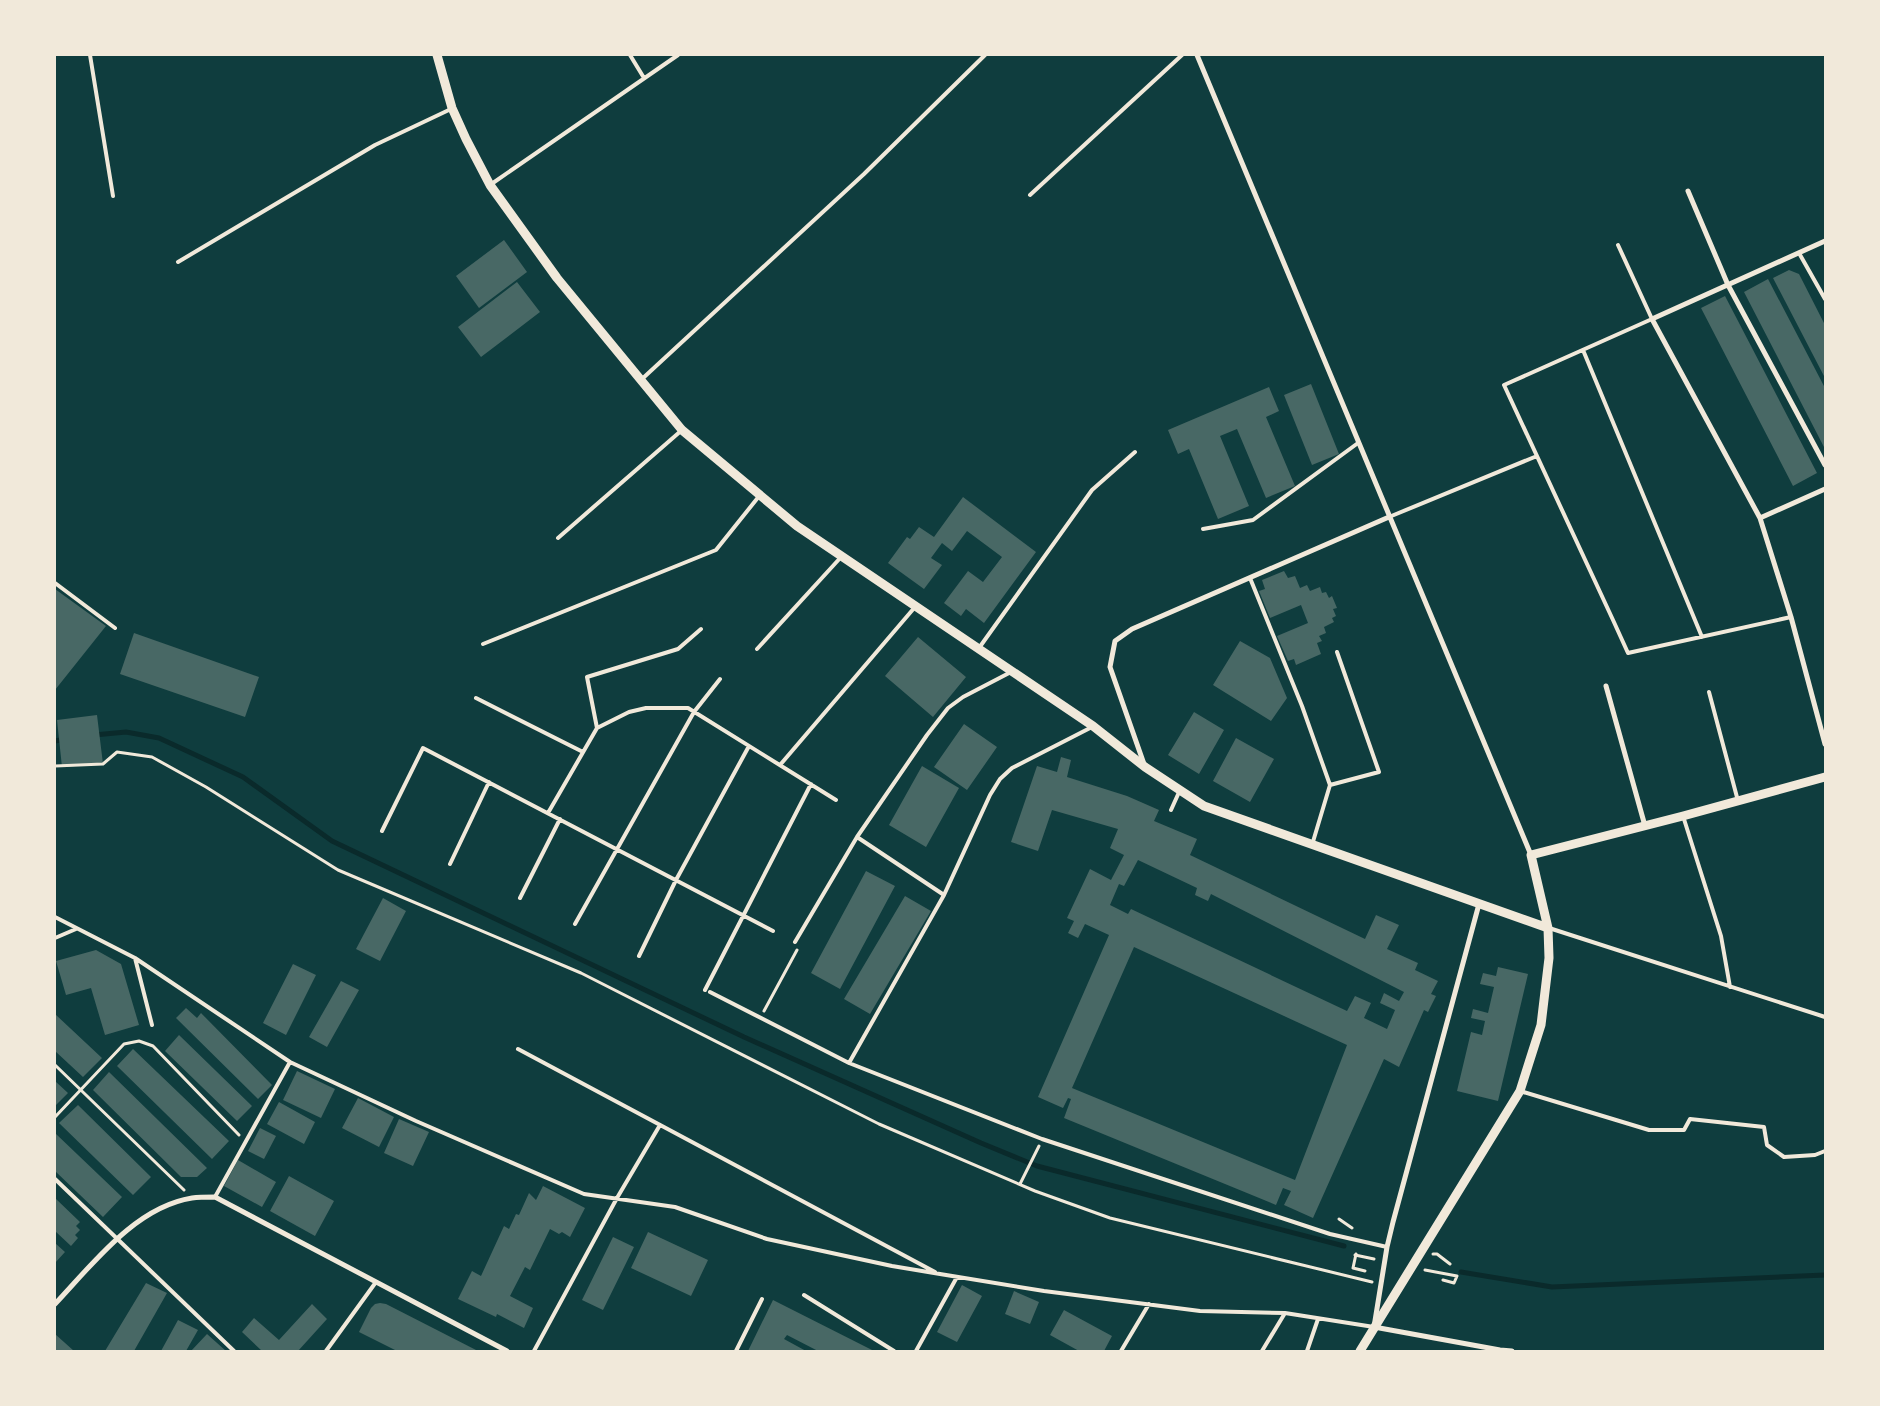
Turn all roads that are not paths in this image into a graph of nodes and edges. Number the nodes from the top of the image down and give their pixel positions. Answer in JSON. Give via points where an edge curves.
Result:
{"nodes":[{"id":1,"x":90,"y":55,"type":"edge"},
{"id":2,"x":437,"y":55,"type":"edge"},
{"id":3,"x":630,"y":55,"type":"edge"},
{"id":4,"x":678,"y":55,"type":"edge"},
{"id":5,"x":985,"y":55,"type":"edge"},
{"id":6,"x":1182,"y":55,"type":"edge"},
{"id":7,"x":1197,"y":55,"type":"edge"},
{"id":8,"x":644,"y":78,"type":"junction"},
{"id":9,"x":452,"y":108,"type":"junction"},
{"id":10,"x":490,"y":185,"type":"junction"},
{"id":11,"x":1688,"y":191,"type":"dead end"},
{"id":12,"x":1030,"y":194,"type":"dead end"},
{"id":13,"x":113,"y":196,"type":"dead end"},
{"id":14,"x":1825,"y":241,"type":"edge"},
{"id":15,"x":1618,"y":245,"type":"dead end"},
{"id":16,"x":1799,"y":253,"type":"junction"},
{"id":17,"x":178,"y":262,"type":"dead end"},
{"id":18,"x":1728,"y":285,"type":"junction"},
{"id":19,"x":1825,"y":299,"type":"edge"},
{"id":20,"x":1652,"y":319,"type":"junction"},
{"id":21,"x":1583,"y":350,"type":"junction"},
{"id":22,"x":641,"y":381,"type":"junction"},
{"id":23,"x":682,"y":430,"type":"junction"},
{"id":24,"x":1358,"y":443,"type":"junction"},
{"id":25,"x":1135,"y":452,"type":"dead end"},
{"id":26,"x":1537,"y":456,"type":"junction"},
{"id":27,"x":1825,"y":465,"type":"edge"},
{"id":28,"x":1825,"y":489,"type":"edge"},
{"id":29,"x":760,"y":496,"type":"junction"},
{"id":30,"x":1389,"y":517,"type":"junction"},
{"id":31,"x":1760,"y":518,"type":"junction"},
{"id":32,"x":1202,"y":529,"type":"dead end"},
{"id":33,"x":558,"y":538,"type":"dead end"},
{"id":34,"x":842,"y":556,"type":"junction"},
{"id":35,"x":1250,"y":578,"type":"junction"},
{"id":36,"x":55,"y":583,"type":"edge"},
{"id":37,"x":916,"y":606,"type":"junction"},
{"id":38,"x":1791,"y":617,"type":"junction"},
{"id":39,"x":115,"y":628,"type":"dead end"},
{"id":40,"x":701,"y":629,"type":"dead end"},
{"id":41,"x":1702,"y":637,"type":"junction"},
{"id":42,"x":483,"y":644,"type":"dead end"},
{"id":43,"x":979,"y":648,"type":"junction"},
{"id":44,"x":757,"y":649,"type":"dead end"},
{"id":45,"x":1337,"y":652,"type":"dead end"},
{"id":46,"x":1013,"y":671,"type":"junction"},
{"id":47,"x":720,"y":679,"type":"dead end"},
{"id":48,"x":1606,"y":686,"type":"dead end"},
{"id":49,"x":1709,"y":692,"type":"dead end"},
{"id":50,"x":476,"y":698,"type":"dead end"},
{"id":51,"x":694,"y":712,"type":"junction"},
{"id":52,"x":1093,"y":726,"type":"junction"},
{"id":53,"x":597,"y":728,"type":"junction"},
{"id":54,"x":1825,"y":744,"type":"edge"},
{"id":55,"x":749,"y":746,"type":"junction"},
{"id":56,"x":583,"y":752,"type":"junction"},
{"id":57,"x":780,"y":765,"type":"junction"},
{"id":58,"x":1145,"y":767,"type":"junction"},
{"id":59,"x":1825,"y":777,"type":"edge"},
{"id":60,"x":489,"y":782,"type":"junction"},
{"id":61,"x":811,"y":784,"type":"junction"},
{"id":62,"x":1330,"y":785,"type":"junction"},
{"id":63,"x":1180,"y":790,"type":"junction"},
{"id":64,"x":836,"y":800,"type":"dead end"},
{"id":65,"x":1738,"y":801,"type":"junction"},
{"id":66,"x":1171,"y":810,"type":"dead end"},
{"id":67,"x":548,"y":813,"type":"junction"},
{"id":68,"x":1683,"y":816,"type":"junction"},
{"id":69,"x":560,"y":819,"type":"junction"},
{"id":70,"x":1646,"y":826,"type":"junction"},
{"id":71,"x":382,"y":831,"type":"dead end"},
{"id":72,"x":857,"y":837,"type":"junction"},
{"id":73,"x":1312,"y":845,"type":"junction"},
{"id":74,"x":617,"y":849,"type":"junction"},
{"id":75,"x":1531,"y":855,"type":"junction"},
{"id":76,"x":450,"y":864,"type":"dead end"},
{"id":77,"x":676,"y":880,"type":"junction"},
{"id":78,"x":944,"y":895,"type":"junction"},
{"id":79,"x":520,"y":898,"type":"dead end"},
{"id":80,"x":1479,"y":904,"type":"junction"},
{"id":81,"x":744,"y":915,"type":"junction"},
{"id":82,"x":55,"y":917,"type":"edge"},
{"id":83,"x":575,"y":924,"type":"dead end"},
{"id":84,"x":1548,"y":928,"type":"junction"},
{"id":85,"x":76,"y":929,"type":"junction"},
{"id":86,"x":773,"y":931,"type":"dead end"},
{"id":87,"x":55,"y":938,"type":"edge"},
{"id":88,"x":795,"y":942,"type":"road end"},
{"id":89,"x":639,"y":956,"type":"dead end"},
{"id":90,"x":135,"y":958,"type":"junction"},
{"id":91,"x":1730,"y":986,"type":"junction"},
{"id":92,"x":1825,"y":1017,"type":"edge"},
{"id":93,"x":152,"y":1025,"type":"dead end"},
{"id":94,"x":518,"y":1050,"type":"dead end"},
{"id":95,"x":290,"y":1062,"type":"junction"},
{"id":96,"x":849,"y":1063,"type":"junction"},
{"id":97,"x":1520,"y":1091,"type":"junction"},
{"id":98,"x":660,"y":1125,"type":"junction"},
{"id":99,"x":1825,"y":1151,"type":"edge"},
{"id":100,"x":55,"y":1179,"type":"edge"},
{"id":101,"x":214,"y":1197,"type":"junction"},
{"id":102,"x":617,"y":1198,"type":"junction"},
{"id":103,"x":117,"y":1239,"type":"junction"},
{"id":104,"x":1387,"y":1247,"type":"junction"},
{"id":105,"x":940,"y":1274,"type":"junction"},
{"id":106,"x":957,"y":1277,"type":"junction"},
{"id":107,"x":376,"y":1282,"type":"junction"},
{"id":108,"x":804,"y":1295,"type":"dead end"},
{"id":109,"x":762,"y":1300,"type":"dead end"},
{"id":110,"x":55,"y":1304,"type":"edge"},
{"id":111,"x":1149,"y":1304,"type":"junction"},
{"id":112,"x":1285,"y":1313,"type":"junction"},
{"id":113,"x":1318,"y":1319,"type":"junction"},
{"id":114,"x":1374,"y":1327,"type":"junction"},
{"id":115,"x":234,"y":1351,"type":"edge"},
{"id":116,"x":326,"y":1351,"type":"edge"},
{"id":117,"x":507,"y":1351,"type":"edge"},
{"id":118,"x":534,"y":1351,"type":"edge"},
{"id":119,"x":736,"y":1351,"type":"edge"},
{"id":120,"x":894,"y":1351,"type":"edge"},
{"id":121,"x":916,"y":1351,"type":"edge"},
{"id":122,"x":1121,"y":1351,"type":"edge"},
{"id":123,"x":1262,"y":1351,"type":"edge"},
{"id":124,"x":1308,"y":1351,"type":"edge"},
{"id":125,"x":1360,"y":1351,"type":"edge"},
{"id":126,"x":1500,"y":1351,"type":"edge"},
{"id":127,"x":1512,"y":1351,"type":"edge"}],
"edges":[{"from":1,"to":13,"type":"lane"},
{"from":2,"to":9,"type":"street"},
{"from":3,"to":8,"type":"lane"},
{"from":4,"to":8,"type":"lane"},
{"from":5,"to":22,"type":"lane","via":[[864,174]]},
{"from":6,"to":12,"type":"lane"},
{"from":7,"to":24,"type":"street"},
{"from":8,"to":10,"type":"lane"},
{"from":9,"to":10,"type":"street"},
{"from":9,"to":17,"type":"lane","via":[[375,145]]},
{"from":10,"to":22,"type":"street","via":[[556,278]]},
{"from":11,"to":18,"type":"street"},
{"from":14,"to":16,"type":"street"},
{"from":15,"to":20,"type":"lane"},
{"from":16,"to":18,"type":"street"},
{"from":16,"to":19,"type":"lane"},
{"from":18,"to":20,"type":"street"},
{"from":18,"to":27,"type":"street"},
{"from":20,"to":21,"type":"lane"},
{"from":20,"to":31,"type":"street"},
{"from":21,"to":26,"type":"lane","via":[[1504,385]]},
{"from":21,"to":41,"type":"lane"},
{"from":22,"to":23,"type":"street"},
{"from":23,"to":29,"type":"street"},
{"from":23,"to":33,"type":"lane"},
{"from":24,"to":30,"type":"street"},
{"from":24,"to":32,"type":"lane","via":[[1252,520]]},
{"from":25,"to":43,"type":"lane","via":[[1092,490]]},
{"from":26,"to":30,"type":"lane"},
{"from":26,"to":41,"type":"lane","via":[[1628,653]]},
{"from":28,"to":31,"type":"street"},
{"from":29,"to":34,"type":"street","via":[[796,526]]},
{"from":29,"to":42,"type":"lane","via":[[716,550]]},
{"from":30,"to":35,"type":"street"},
{"from":30,"to":75,"type":"street"},
{"from":31,"to":38,"type":"street"},
{"from":34,"to":37,"type":"street"},
{"from":34,"to":44,"type":"lane"},
{"from":35,"to":58,"type":"street","via":[[1132,629],[1115,640],[1110,667]]},
{"from":35,"to":62,"type":"lane"},
{"from":36,"to":39,"type":"lane"},
{"from":37,"to":43,"type":"street"},
{"from":37,"to":57,"type":"lane"},
{"from":38,"to":41,"type":"lane"},
{"from":38,"to":54,"type":"street"},
{"from":40,"to":53,"type":"lane","via":[[678,649],[587,677]]},
{"from":43,"to":46,"type":"street"},
{"from":45,"to":62,"type":"lane","via":[[1379,772]]},
{"from":46,"to":52,"type":"street"},
{"from":46,"to":72,"type":"lane","via":[[948,708]]},
{"from":47,"to":51,"type":"lane"},
{"from":48,"to":70,"type":"street"},
{"from":49,"to":65,"type":"lane"},
{"from":50,"to":56,"type":"lane"},
{"from":51,"to":53,"type":"lane","via":[[688,708],[646,708],[628,712]]},
{"from":51,"to":55,"type":"lane"},
{"from":51,"to":74,"type":"lane"},
{"from":52,"to":58,"type":"street"},
{"from":52,"to":78,"type":"lane","via":[[1012,768],[1000,779]]},
{"from":53,"to":56,"type":"lane"},
{"from":55,"to":57,"type":"lane"},
{"from":55,"to":77,"type":"lane"},
{"from":56,"to":67,"type":"lane"},
{"from":57,"to":61,"type":"lane"},
{"from":58,"to":63,"type":"street"},
{"from":59,"to":65,"type":"street"},
{"from":60,"to":67,"type":"lane"},
{"from":60,"to":71,"type":"lane","via":[[423,748]]},
{"from":60,"to":76,"type":"lane"},
{"from":61,"to":64,"type":"lane"},
{"from":61,"to":81,"type":"lane"},
{"from":62,"to":73,"type":"lane"},
{"from":63,"to":66,"type":"lane"},
{"from":63,"to":73,"type":"street","via":[[1204,806]]},
{"from":65,"to":68,"type":"street"},
{"from":67,"to":69,"type":"lane"},
{"from":68,"to":70,"type":"street"},
{"from":68,"to":91,"type":"lane","via":[[1721,936]]},
{"from":69,"to":74,"type":"lane"},
{"from":69,"to":79,"type":"lane"},
{"from":70,"to":75,"type":"street"},
{"from":72,"to":78,"type":"lane"},
{"from":72,"to":88,"type":"lane"},
{"from":73,"to":80,"type":"street"},
{"from":74,"to":77,"type":"lane"},
{"from":74,"to":83,"type":"lane"},
{"from":75,"to":84,"type":"street"},
{"from":77,"to":81,"type":"lane"},
{"from":77,"to":89,"type":"lane"},
{"from":78,"to":96,"type":"lane"},
{"from":80,"to":84,"type":"street"},
{"from":80,"to":104,"type":"street"},
{"from":81,"to":86,"type":"lane"},
{"from":81,"to":96,"type":"lane","via":[[708,991]]},
{"from":82,"to":85,"type":"lane"},
{"from":84,"to":91,"type":"lane"},
{"from":84,"to":97,"type":"street","via":[[1549,958],[1542,1026]]},
{"from":85,"to":87,"type":"lane"},
{"from":85,"to":90,"type":"lane"},
{"from":90,"to":93,"type":"lane"},
{"from":90,"to":95,"type":"lane"},
{"from":91,"to":92,"type":"lane"},
{"from":94,"to":98,"type":"lane"},
{"from":95,"to":101,"type":"lane"},
{"from":95,"to":102,"type":"lane","via":[[584,1194]]},
{"from":96,"to":104,"type":"lane","via":[[1042,1139],[1330,1234]]},
{"from":97,"to":99,"type":"lane","via":[[1648,1130],[1684,1130],[1690,1119],[1764,1128],[1767,1145],[1784,1157],[1816,1155]]},
{"from":97,"to":114,"type":"street"},
{"from":98,"to":102,"type":"lane"},
{"from":98,"to":105,"type":"lane"},
{"from":100,"to":103,"type":"lane"},
{"from":101,"to":103,"type":"street","via":[[192,1198],[155,1211]]},
{"from":101,"to":107,"type":"street"},
{"from":102,"to":105,"type":"lane","via":[[675,1207],[767,1239]]},
{"from":102,"to":118,"type":"lane"},
{"from":103,"to":110,"type":"street"},
{"from":103,"to":115,"type":"lane"},
{"from":104,"to":114,"type":"street"},
{"from":105,"to":106,"type":"lane"},
{"from":106,"to":111,"type":"lane"},
{"from":106,"to":121,"type":"lane"},
{"from":107,"to":116,"type":"lane"},
{"from":107,"to":117,"type":"street"},
{"from":108,"to":120,"type":"lane"},
{"from":109,"to":119,"type":"lane"},
{"from":111,"to":112,"type":"lane","via":[[1200,1311]]},
{"from":111,"to":122,"type":"lane"},
{"from":112,"to":113,"type":"lane"},
{"from":112,"to":123,"type":"lane"},
{"from":113,"to":114,"type":"lane"},
{"from":113,"to":124,"type":"lane"},
{"from":114,"to":125,"type":"street"},
{"from":114,"to":126,"type":"street"},
{"from":126,"to":127,"type":"street"}]}
